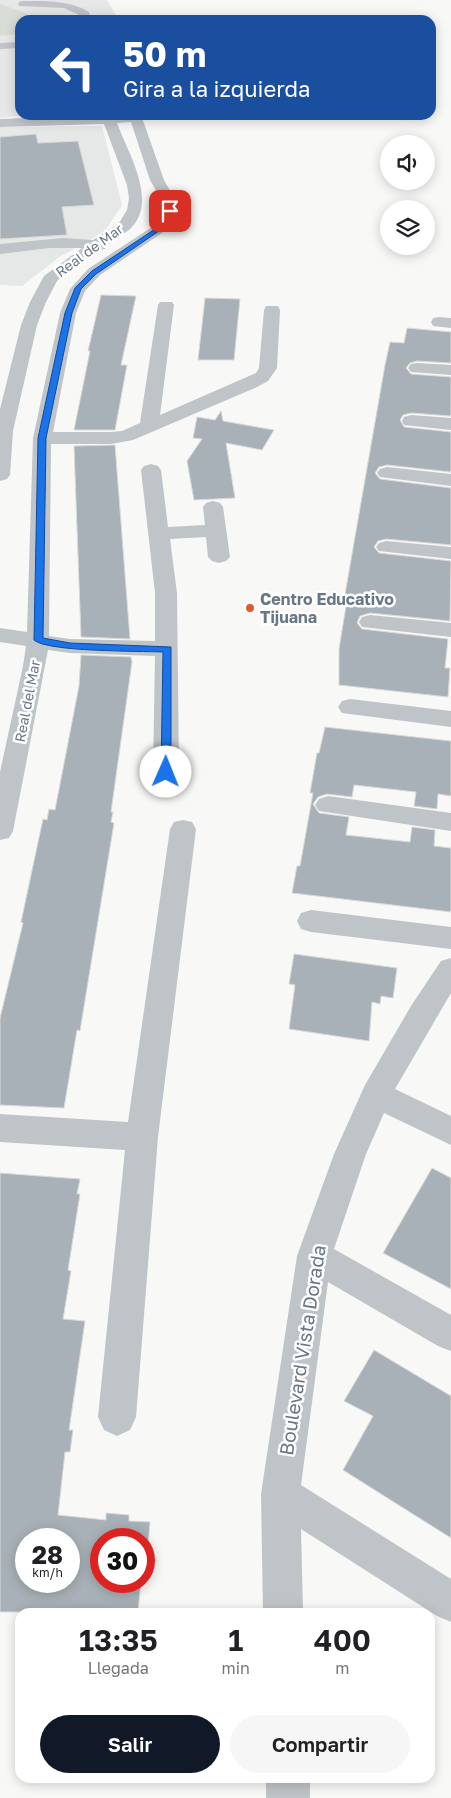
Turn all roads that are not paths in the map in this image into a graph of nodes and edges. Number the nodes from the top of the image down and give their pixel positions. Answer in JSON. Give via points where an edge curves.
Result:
{"nodes":[{"id":1,"x":10,"y":2,"type":"dead end"},
{"id":2,"x":23,"y":4,"type":"junction"},
{"id":3,"x":41,"y":15,"type":"edge"},
{"id":4,"x":85,"y":15,"type":"edge"},
{"id":5,"x":15,"y":45,"type":"edge"},
{"id":6,"x":0,"y":46,"type":"edge"},
{"id":7,"x":57,"y":120,"type":"edge"},
{"id":8,"x":109,"y":120,"type":"edge"},
{"id":9,"x":140,"y":120,"type":"edge"},
{"id":10,"x":6,"y":122,"type":"edge"},
{"id":11,"x":96,"y":245,"type":"junction"},
{"id":12,"x":0,"y":249,"type":"edge"},
{"id":13,"x":124,"y":253,"type":"junction"},
{"id":14,"x":166,"y":305,"type":"dead end"},
{"id":15,"x":272,"y":310,"type":"dead end"},
{"id":16,"x":417,"y":368,"type":"dead end"},
{"id":17,"x":451,"y":370,"type":"edge"},
{"id":18,"x":411,"y":420,"type":"dead end"},
{"id":19,"x":451,"y":424,"type":"edge"},
{"id":20,"x":149,"y":427,"type":"junction"},
{"id":21,"x":42,"y":438,"type":"junction"},
{"id":22,"x":152,"y":470,"type":"dead end"},
{"id":23,"x":387,"y":473,"type":"dead end"},
{"id":24,"x":0,"y":475,"type":"edge"},
{"id":25,"x":451,"y":480,"type":"edge"},
{"id":26,"x":213,"y":507,"type":"dead end"},
{"id":27,"x":216,"y":530,"type":"junction"},
{"id":28,"x":160,"y":534,"type":"junction"},
{"id":29,"x":386,"y":547,"type":"dead end"},
{"id":30,"x":451,"y":553,"type":"edge"},
{"id":31,"x":219,"y":558,"type":"dead end"},
{"id":32,"x":370,"y":622,"type":"dead end"},
{"id":33,"x":451,"y":630,"type":"edge"},
{"id":34,"x":0,"y":635,"type":"edge"},
{"id":35,"x":38,"y":640,"type":"junction"},
{"id":36,"x":167,"y":650,"type":"junction"},
{"id":37,"x":350,"y":707,"type":"dead end"},
{"id":38,"x":451,"y":719,"type":"edge"},
{"id":39,"x":166,"y":772,"type":"dead end"},
{"id":40,"x":328,"y":805,"type":"dead end"},
{"id":41,"x":451,"y":822,"type":"edge"},
{"id":42,"x":183,"y":829,"type":"dead end"},
{"id":43,"x":0,"y":831,"type":"edge"},
{"id":44,"x":311,"y":921,"type":"dead end"},
{"id":45,"x":451,"y":938,"type":"edge"},
{"id":46,"x":451,"y":969,"type":"edge"},
{"id":47,"x":376,"y":1094,"type":"junction"},
{"id":48,"x":0,"y":1128,"type":"edge"},
{"id":49,"x":451,"y":1131,"type":"edge"},
{"id":50,"x":142,"y":1137,"type":"junction"},
{"id":51,"x":314,"y":1256,"type":"junction"},
{"id":52,"x":451,"y":1334,"type":"edge"},
{"id":53,"x":117,"y":1417,"type":"dead end"},
{"id":54,"x":280,"y":1494,"type":"junction"},
{"id":55,"x":451,"y":1602,"type":"edge"},
{"id":56,"x":283,"y":1608,"type":"edge"},
{"id":57,"x":288,"y":1783,"type":"edge"},
{"id":58,"x":288,"y":1798,"type":"edge"}],
"edges":[{"from":1,"to":2,"type":"street"},
{"from":2,"to":3,"type":"street"},
{"from":2,"to":4,"type":"street","via":[[80,8]]},
{"from":5,"to":6,"type":"street"},
{"from":7,"to":10,"type":"street"},
{"from":8,"to":11,"type":"street","name":"Real de Mar","via":[[126,160],[136,198],[134,210],[125,226]]},
{"from":9,"to":13,"type":"street","name":"Real del Mar","via":[[157,180],[170,211],[157,230]]},
{"from":11,"to":12,"type":"street"},
{"from":11,"to":13,"type":"street"},
{"from":11,"to":24,"type":"street","name":"Real de Mar","via":[[50,279],[38,302],[29,325],[4,431]]},
{"from":13,"to":21,"type":"street","name":"Real del Mar","via":[[94,272],[78,288],[68,313]]},
{"from":14,"to":20,"type":"street"},
{"from":15,"to":20,"type":"street","via":[[268,368],[262,377]]},
{"from":16,"to":17,"type":"street"},
{"from":18,"to":19,"type":"street"},
{"from":20,"to":21,"type":"street","via":[[118,438]]},
{"from":21,"to":35,"type":"street","name":"Real del Mar"},
{"from":22,"to":28,"type":"street"},
{"from":23,"to":25,"type":"street"},
{"from":26,"to":27,"type":"street"},
{"from":27,"to":28,"type":"street"},
{"from":27,"to":31,"type":"street"},
{"from":28,"to":36,"type":"street"},
{"from":29,"to":30,"type":"street"},
{"from":32,"to":33,"type":"street"},
{"from":34,"to":35,"type":"street"},
{"from":35,"to":36,"type":"street","via":[[70,646]]},
{"from":35,"to":43,"type":"street","name":"Real del Mar","via":[[30,694]]},
{"from":36,"to":39,"type":"street"},
{"from":37,"to":38,"type":"street"},
{"from":40,"to":41,"type":"street"},
{"from":42,"to":50,"type":"street"},
{"from":44,"to":45,"type":"street"},
{"from":46,"to":47,"type":"street","name":"Boulevard Vista Dorada"},
{"from":47,"to":49,"type":"street"},
{"from":47,"to":51,"type":"street","name":"Boulevard Vista Dorada","via":[[350,1154]]},
{"from":48,"to":50,"type":"street"},
{"from":50,"to":53,"type":"street"},
{"from":51,"to":52,"type":"street"},
{"from":51,"to":54,"type":"street","name":"Boulevard Vista Dorada"},
{"from":54,"to":55,"type":"street"},
{"from":54,"to":56,"type":"street","name":"Boulevard Vista Dorada"},
{"from":57,"to":58,"type":"street"}]}
